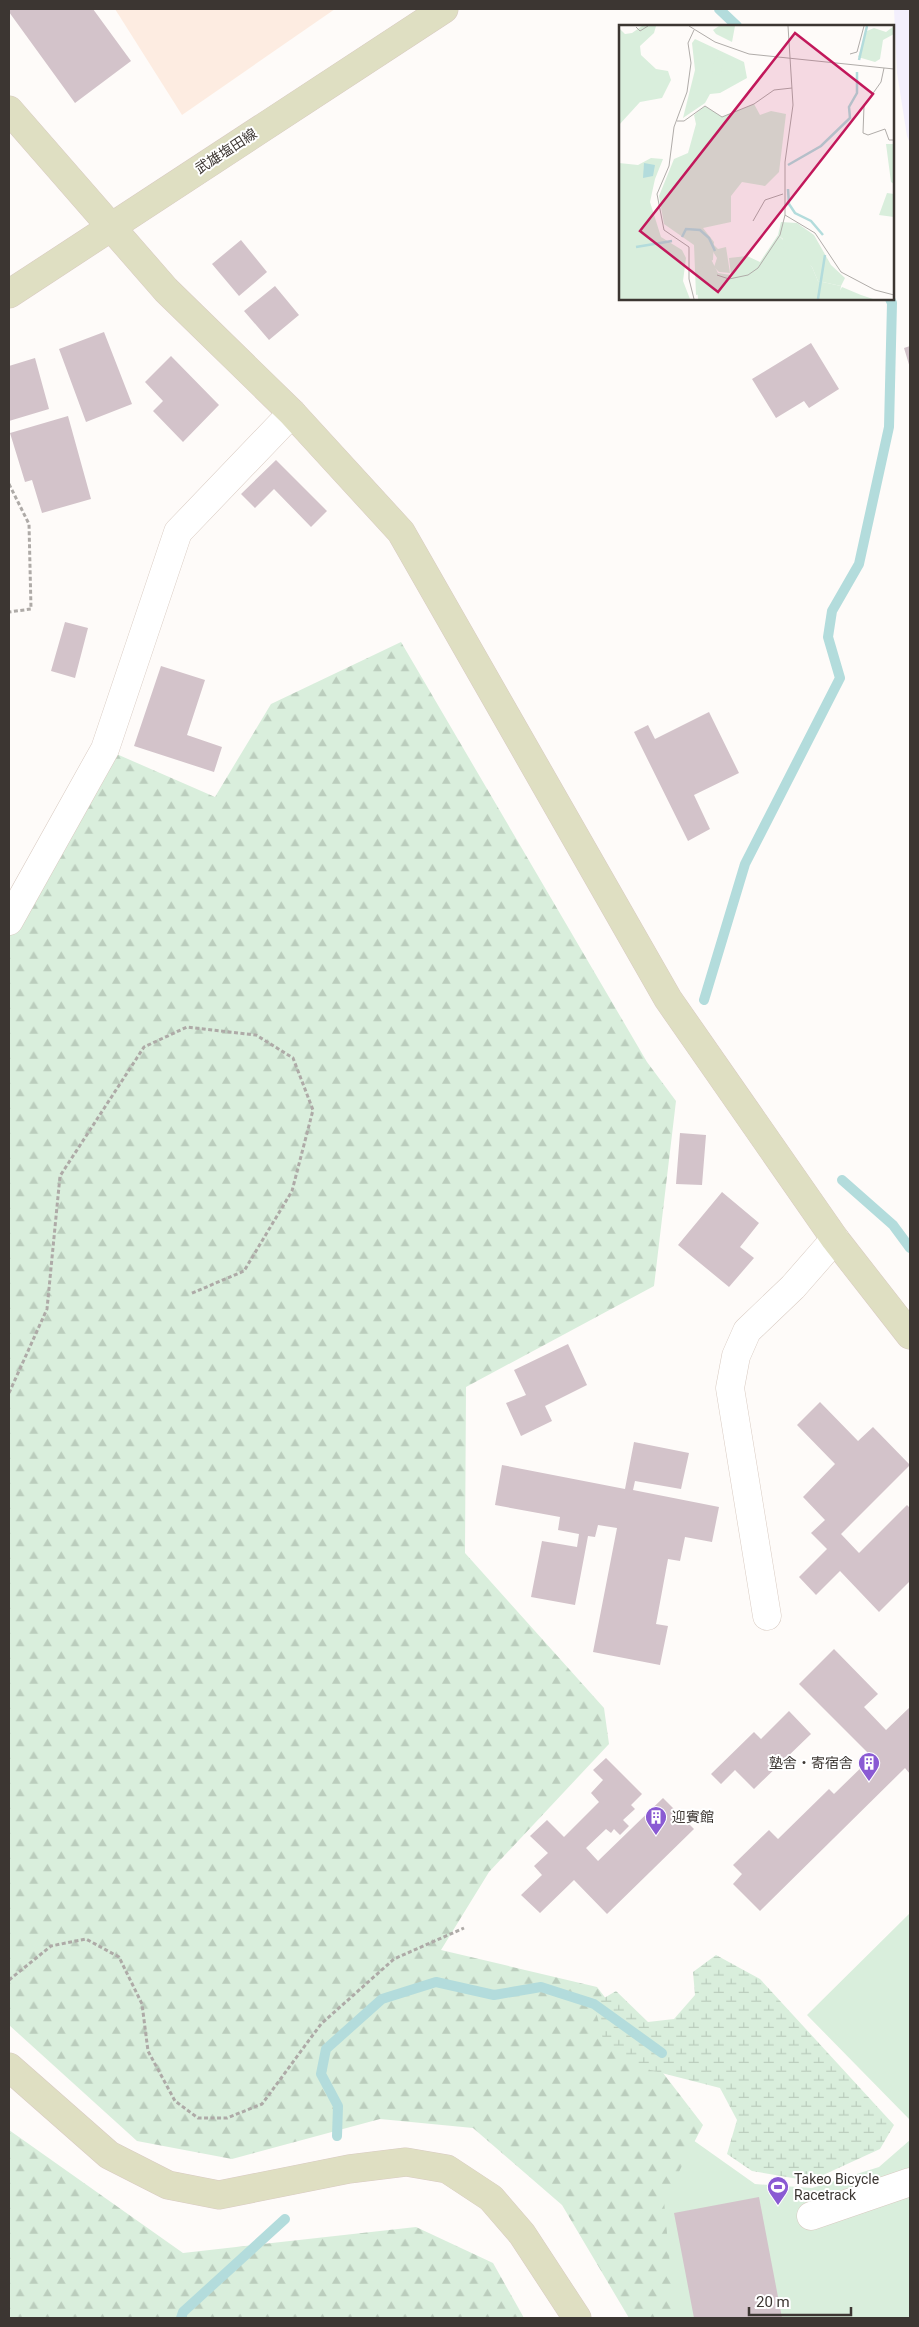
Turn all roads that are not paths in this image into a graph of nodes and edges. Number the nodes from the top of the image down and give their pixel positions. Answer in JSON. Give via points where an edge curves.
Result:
{"nodes":[{"id":1,"x":444,"y":9,"type":"edge"},
{"id":2,"x":9,"y":110,"type":"edge"},
{"id":3,"x":112,"y":226,"type":"junction"},
{"id":4,"x":9,"y":294,"type":"edge"},
{"id":5,"x":292,"y":413,"type":"junction"},
{"id":6,"x":9,"y":921,"type":"edge"},
{"id":7,"x":835,"y":1239,"type":"junction"},
{"id":8,"x":910,"y":1335,"type":"edge"},
{"id":9,"x":767,"y":1616,"type":"dead end"},
{"id":10,"x":9,"y":2067,"type":"edge"},
{"id":11,"x":910,"y":2182,"type":"edge"},
{"id":12,"x":811,"y":2216,"type":"dead end"},
{"id":13,"x":578,"y":2318,"type":"edge"}],
"edges":[{"from":1,"to":3,"type":"street","name":"武雄塩田線"},
{"from":2,"to":3,"type":"street"},
{"from":3,"to":4,"type":"street","name":"武雄塩田線"},
{"from":3,"to":5,"type":"street","via":[[166,290]]},
{"from":5,"to":6,"type":"street","via":[[178,532],[105,750]]},
{"from":5,"to":7,"type":"street","via":[[401,532],[668,999]]},
{"from":7,"to":8,"type":"street"},
{"from":7,"to":9,"type":"street","via":[[792,1288],[747,1331],[736,1356],[730,1388]]},
{"from":10,"to":13,"type":"street","via":[[109,2155],[168,2186],[219,2195],[349,2168],[406,2162],[447,2169],[491,2198],[522,2234]]},
{"from":11,"to":12,"type":"street"}]}
